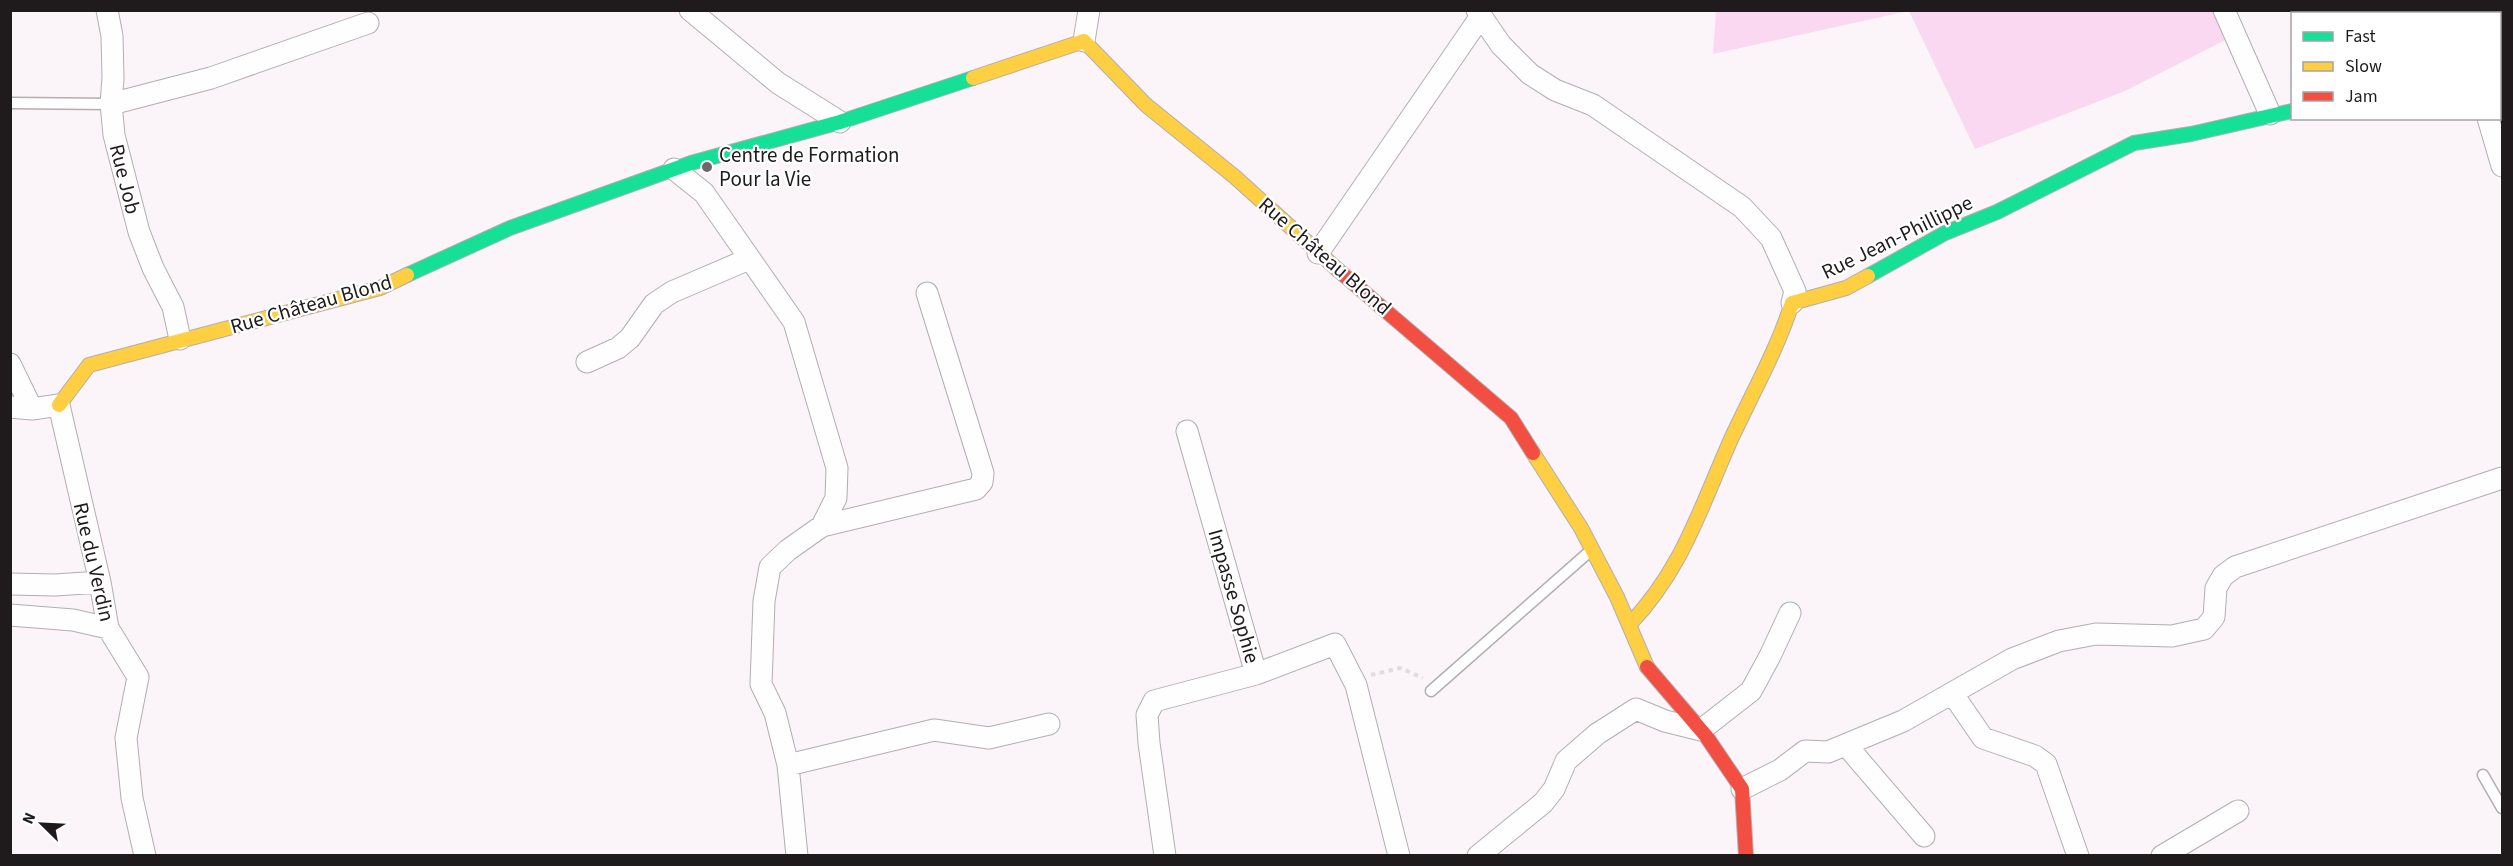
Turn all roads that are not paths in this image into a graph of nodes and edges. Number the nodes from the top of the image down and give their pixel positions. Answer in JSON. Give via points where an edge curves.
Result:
{"nodes":[{"id":1,"x":107,"y":10,"type":"edge"},
{"id":2,"x":690,"y":10,"type":"edge"},
{"id":3,"x":1089,"y":10,"type":"edge"},
{"id":4,"x":2224,"y":10,"type":"edge"},
{"id":5,"x":1479,"y":13,"type":"edge"},
{"id":6,"x":368,"y":23,"type":"dead end"},
{"id":7,"x":1084,"y":41,"type":"junction"},
{"id":8,"x":10,"y":103,"type":"edge"},
{"id":9,"x":111,"y":104,"type":"junction"},
{"id":10,"x":2291,"y":111,"type":"edge"},
{"id":11,"x":2270,"y":114,"type":"junction"},
{"id":12,"x":2489,"y":120,"type":"edge"},
{"id":13,"x":840,"y":122,"type":"junction"},
{"id":14,"x":2502,"y":166,"type":"edge"},
{"id":15,"x":674,"y":169,"type":"junction"},
{"id":16,"x":1318,"y":253,"type":"junction"},
{"id":17,"x":749,"y":259,"type":"junction"},
{"id":18,"x":927,"y":293,"type":"dead end"},
{"id":19,"x":1792,"y":303,"type":"junction"},
{"id":20,"x":180,"y":339,"type":"junction"},
{"id":21,"x":587,"y":362,"type":"dead end"},
{"id":22,"x":10,"y":364,"type":"edge"},
{"id":23,"x":59,"y":405,"type":"junction"},
{"id":24,"x":10,"y":407,"type":"edge"},
{"id":25,"x":32,"y":409,"type":"junction"},
{"id":26,"x":1187,"y":432,"type":"dead end"},
{"id":27,"x":2502,"y":478,"type":"edge"},
{"id":28,"x":822,"y":526,"type":"junction"},
{"id":29,"x":1592,"y":549,"type":"junction"},
{"id":30,"x":100,"y":582,"type":"junction"},
{"id":31,"x":10,"y":584,"type":"edge"},
{"id":32,"x":1790,"y":613,"type":"dead end"},
{"id":33,"x":10,"y":615,"type":"edge"},
{"id":34,"x":1629,"y":626,"type":"junction"},
{"id":35,"x":108,"y":628,"type":"junction"},
{"id":36,"x":1256,"y":674,"type":"junction"},
{"id":37,"x":1435,"y":688,"type":"road end"},
{"id":38,"x":1952,"y":693,"type":"junction"},
{"id":39,"x":1048,"y":724,"type":"dead end"},
{"id":40,"x":1701,"y":730,"type":"junction"},
{"id":41,"x":1846,"y":745,"type":"junction"},
{"id":42,"x":788,"y":765,"type":"junction"},
{"id":43,"x":2483,"y":775,"type":"dead end"},
{"id":44,"x":1742,"y":789,"type":"junction"},
{"id":45,"x":2502,"y":808,"type":"edge"},
{"id":46,"x":2238,"y":811,"type":"dead end"},
{"id":47,"x":1924,"y":836,"type":"dead end"},
{"id":48,"x":2175,"y":852,"type":"edge"},
{"id":49,"x":145,"y":855,"type":"edge"},
{"id":50,"x":797,"y":855,"type":"edge"},
{"id":51,"x":1165,"y":855,"type":"edge"},
{"id":52,"x":1399,"y":855,"type":"edge"},
{"id":53,"x":1478,"y":855,"type":"edge"},
{"id":54,"x":1746,"y":855,"type":"edge"},
{"id":55,"x":2078,"y":855,"type":"edge"}],
"edges":[{"from":1,"to":9,"type":"street","name":"Rue Job","via":[[112,36]]},
{"from":2,"to":13,"type":"street","via":[[778,83]]},
{"from":3,"to":7,"type":"street"},
{"from":4,"to":11,"type":"street"},
{"from":5,"to":16,"type":"street"},
{"from":5,"to":19,"type":"street","via":[[1501,45],[1530,74],[1555,90],[1593,105],[1742,207],[1771,238],[1796,291]]},
{"from":6,"to":9,"type":"street","via":[[211,78]]},
{"from":7,"to":13,"type":"street","name":"Rue Château Blond"},
{"from":7,"to":16,"type":"street","name":"Rue Château Blond","via":[[1146,105],[1235,177]]},
{"from":8,"to":9,"type":"lane"},
{"from":9,"to":20,"type":"street","name":"Rue Job","via":[[114,135],[139,232],[172,307]]},
{"from":10,"to":11,"type":"street","name":"Rue Jean-Phillippe"},
{"from":11,"to":19,"type":"street","name":"Rue Jean-Phillippe","via":[[2191,134],[2134,143],[1997,212],[1945,233],[1846,288]]},
{"from":12,"to":14,"type":"street"},
{"from":13,"to":15,"type":"street","name":"Rue Château Blond"},
{"from":15,"to":17,"type":"street","via":[[704,193]]},
{"from":15,"to":20,"type":"street","name":"Rue Château Blond","via":[[510,228],[380,288]]},
{"from":16,"to":29,"type":"street","name":"Rue Château Blond","via":[[1511,418]]},
{"from":17,"to":21,"type":"street","via":[[672,292],[654,304],[618,348]]},
{"from":17,"to":28,"type":"street","via":[[794,322],[837,468],[836,498]]},
{"from":18,"to":28,"type":"street","via":[[983,473],[982,482],[976,489]]},
{"from":19,"to":34,"type":"street","via":[[1677,569],[1652,604]]},
{"from":20,"to":23,"type":"street","name":"Rue Château Blond","via":[[89,364]]},
{"from":22,"to":25,"type":"street"},
{"from":23,"to":25,"type":"street"},
{"from":23,"to":30,"type":"street","name":"Rue du Verdin"},
{"from":24,"to":25,"type":"street"},
{"from":26,"to":36,"type":"street","name":"Impasse Sophie"},
{"from":27,"to":38,"type":"street","via":[[2235,567],[2216,588],[2214,617],[2204,629],[2172,636],[2096,634],[2060,641],[2012,659]]},
{"from":28,"to":42,"type":"street","via":[[770,567],[764,601],[761,684],[775,713]]},
{"from":29,"to":34,"type":"street","name":"Rue Château Blond"},
{"from":29,"to":37,"type":"lane"},
{"from":30,"to":31,"type":"street"},
{"from":30,"to":35,"type":"street","name":"Rue du Verdin"},
{"from":32,"to":40,"type":"street","via":[[1750,691]]},
{"from":33,"to":35,"type":"street","via":[[73,620]]},
{"from":34,"to":40,"type":"street","name":"Rue Château Blond","via":[[1649,671]]},
{"from":35,"to":49,"type":"street","name":"Rue du Verdin","via":[[138,677],[126,738],[132,798]]},
{"from":36,"to":51,"type":"street","via":[[1154,701],[1147,715]]},
{"from":36,"to":52,"type":"street","name":"Impasse Sophie","via":[[1335,644],[1353,679]]},
{"from":38,"to":41,"type":"street","via":[[1903,721]]},
{"from":38,"to":55,"type":"street","via":[[1983,738],[2035,756],[2046,764]]},
{"from":39,"to":42,"type":"street","via":[[989,738],[934,730]]},
{"from":40,"to":44,"type":"street","name":"Rue Château Blond"},
{"from":40,"to":53,"type":"street","via":[[1636,709],[1566,760],[1554,789],[1543,803]]},
{"from":41,"to":44,"type":"street","via":[[1828,752],[1805,751],[1780,770]]},
{"from":41,"to":47,"type":"street"},
{"from":42,"to":50,"type":"street"},
{"from":43,"to":45,"type":"lane"},
{"from":44,"to":54,"type":"street"},
{"from":46,"to":48,"type":"street"}]}
